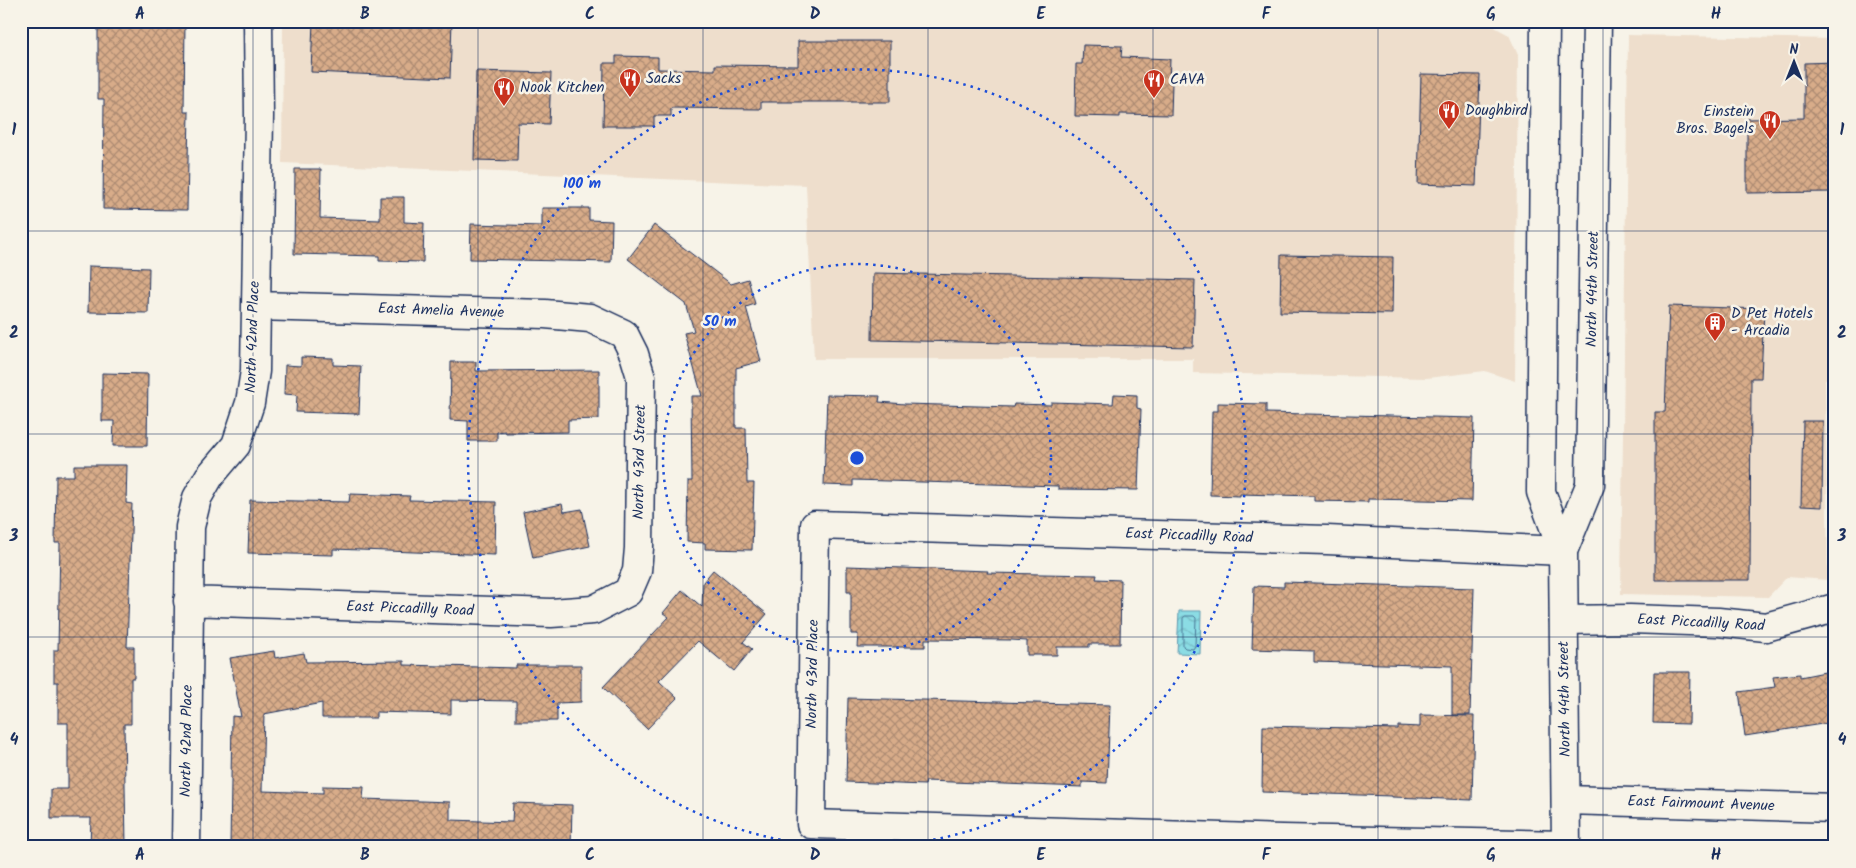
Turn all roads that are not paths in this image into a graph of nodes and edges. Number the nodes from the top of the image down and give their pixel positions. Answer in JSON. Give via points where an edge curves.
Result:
{"nodes":[{"id":1,"x":258,"y":21,"type":"edge"},
{"id":2,"x":1545,"y":21,"type":"edge"},
{"id":3,"x":1597,"y":21,"type":"edge"},
{"id":4,"x":256,"y":306,"type":"junction"},
{"id":5,"x":624,"y":334,"type":"joint"},
{"id":6,"x":815,"y":525,"type":"joint"},
{"id":7,"x":1563,"y":551,"type":"junction"},
{"id":8,"x":628,"y":592,"type":"joint"},
{"id":9,"x":188,"y":601,"type":"junction"},
{"id":10,"x":1835,"y":608,"type":"edge"},
{"id":11,"x":1564,"y":620,"type":"junction"},
{"id":12,"x":1566,"y":800,"type":"junction"},
{"id":13,"x":1835,"y":808,"type":"edge"},
{"id":14,"x":1566,"y":846,"type":"edge"},
{"id":15,"x":186,"y":847,"type":"edge"}],
"edges":[{"from":1,"to":4,"type":"street","name":"North 42nd Place"},
{"from":2,"to":7,"type":"street","name":"North 44th Street","via":[[1541,492]]},
{"from":3,"to":7,"type":"street","name":"North 44th Street","via":[[1590,485]]},
{"from":4,"to":5,"type":"street","name":"East Amelia Avenue","via":[[544,314],[590,318]]},
{"from":4,"to":9,"type":"street","name":"North 42nd Place","via":[[255,371],[250,403],[236,445],[197,498],[190,527]]},
{"from":5,"to":8,"type":"street","name":"North 43rd Street","via":[[641,377],[639,548],[637,571]]},
{"from":6,"to":7,"type":"street","name":"East Piccadilly Road","via":[[1326,540]]},
{"from":6,"to":14,"type":"street","name":"North 43rd Place","via":[[811,824]]},
{"from":7,"to":11,"type":"street","name":"North 44th Street"},
{"from":8,"to":9,"type":"street","name":"East Piccadilly Road","via":[[593,610],[551,613]]},
{"from":9,"to":15,"type":"street","name":"North 42nd Place"},
{"from":10,"to":11,"type":"street","name":"East Piccadilly Road","via":[[1766,628],[1718,622]]},
{"from":11,"to":12,"type":"street","name":"North 44th Street"},
{"from":12,"to":13,"type":"street","name":"East Fairmount Avenue"},
{"from":12,"to":14,"type":"street","name":"North 44th Street"}]}
